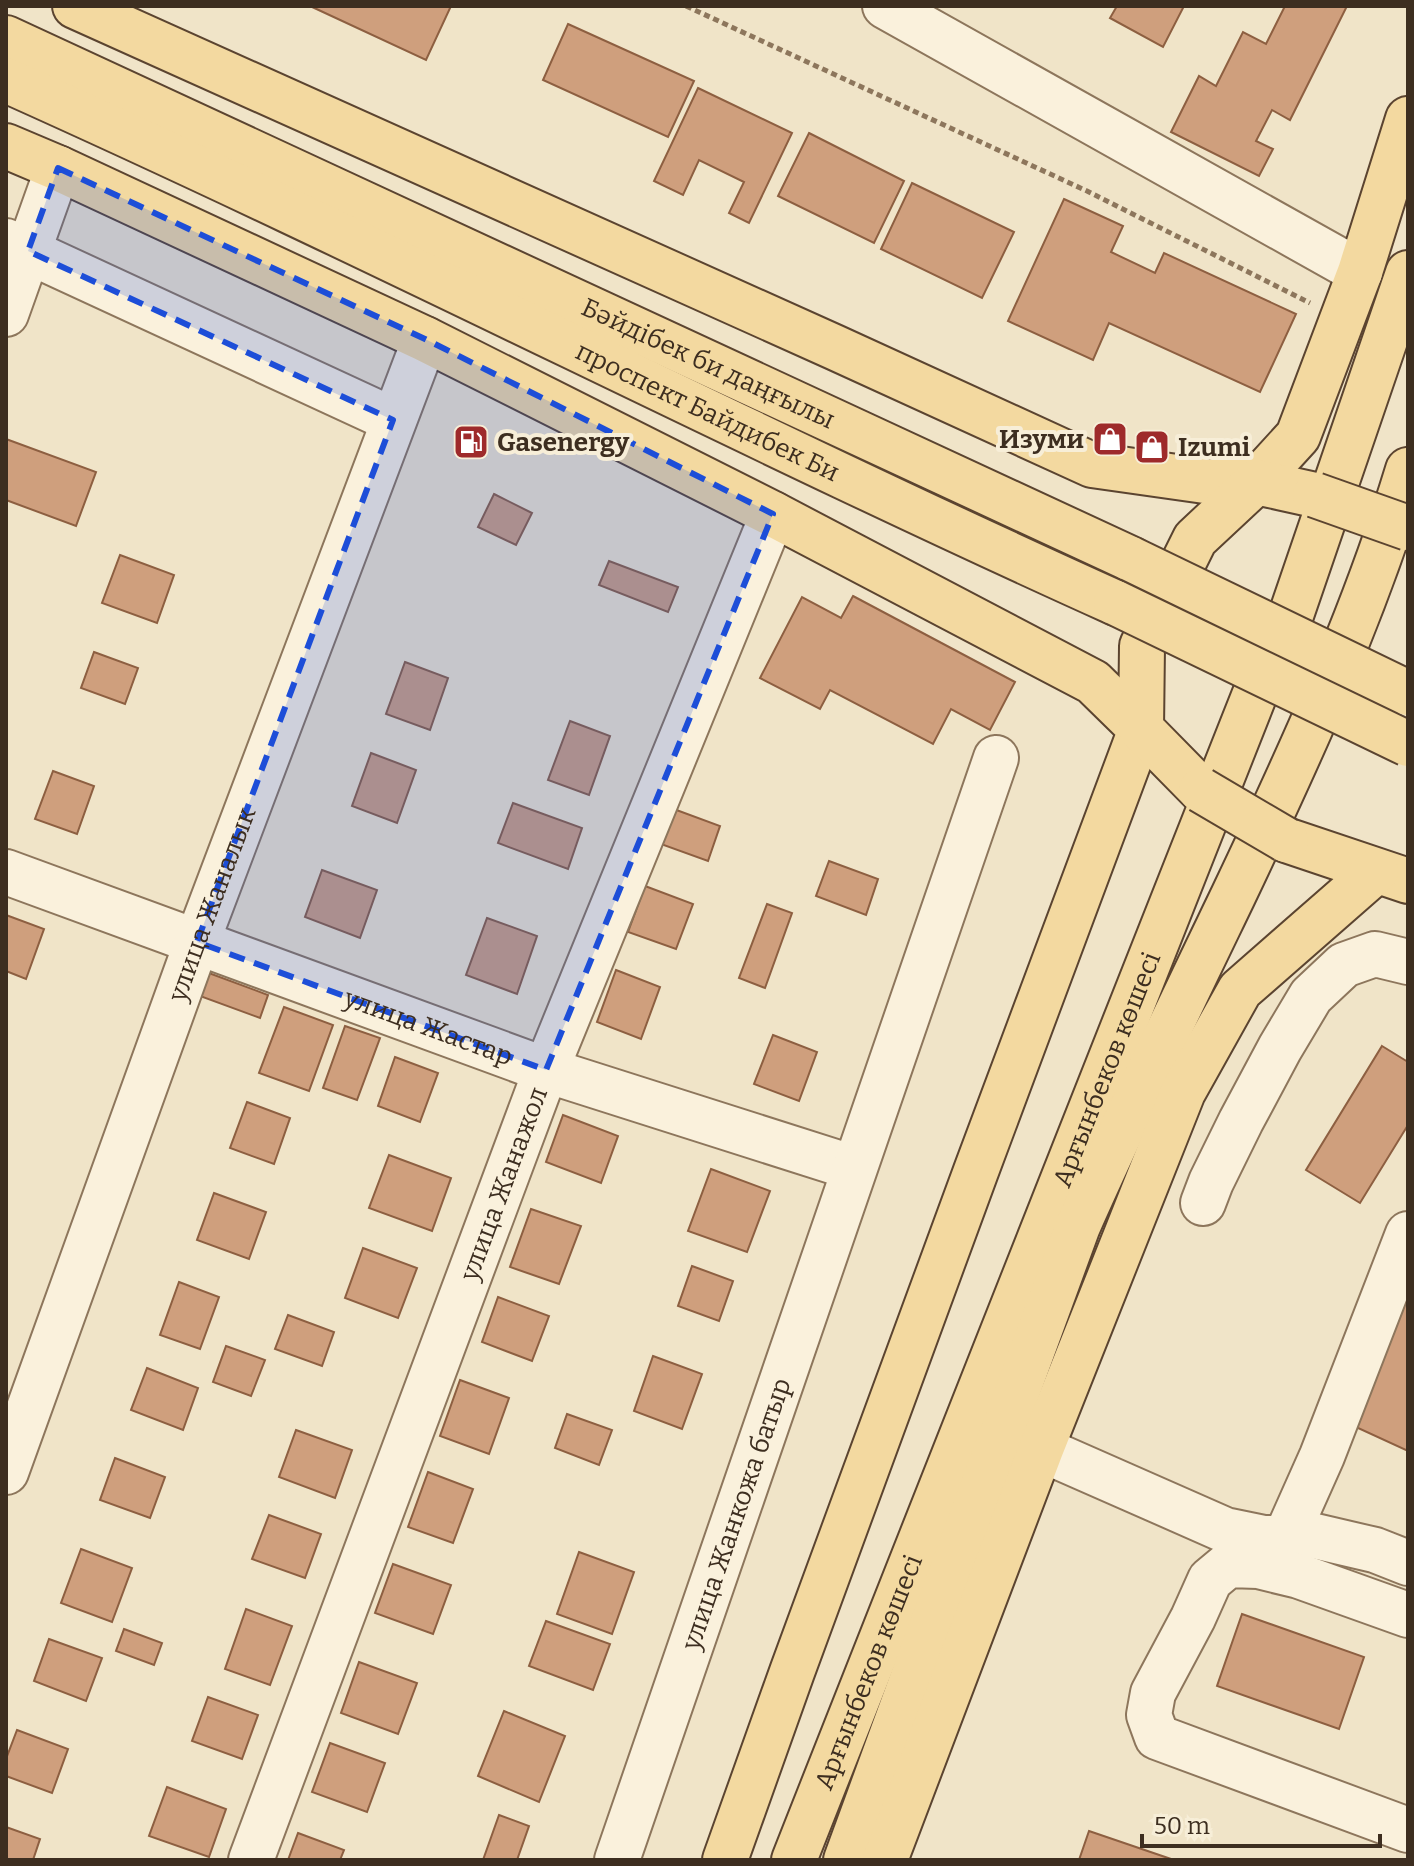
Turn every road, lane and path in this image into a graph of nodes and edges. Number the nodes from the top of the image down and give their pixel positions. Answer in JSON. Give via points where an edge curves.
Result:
{"nodes":[{"id":1,"x":75,"y":6,"type":"edge"},
{"id":2,"x":686,"y":6,"type":"edge"},
{"id":3,"x":885,"y":6,"type":"edge"},
{"id":4,"x":6,"y":38,"type":"edge"},
{"id":5,"x":6,"y":80,"type":"edge"},
{"id":6,"x":1408,"y":119,"type":"edge"},
{"id":7,"x":6,"y":146,"type":"edge"},
{"id":8,"x":58,"y":168,"type":"junction"},
{"id":9,"x":17,"y":246,"type":"edge"},
{"id":10,"x":1360,"y":272,"type":"junction"},
{"id":11,"x":1408,"y":273,"type":"edge"},
{"id":12,"x":1319,"y":307,"type":"dead end"},
{"id":13,"x":6,"y":314,"type":"edge"},
{"id":14,"x":425,"y":339,"type":"junction"},
{"id":15,"x":393,"y":420,"type":"junction"},
{"id":16,"x":1408,"y":470,"type":"edge"},
{"id":17,"x":1256,"y":482,"type":"junction"},
{"id":18,"x":773,"y":514,"type":"junction"},
{"id":19,"x":1408,"y":528,"type":"edge"},
{"id":20,"x":1408,"y":693,"type":"edge"},
{"id":21,"x":1141,"y":729,"type":"junction"},
{"id":22,"x":1408,"y":744,"type":"edge"},
{"id":23,"x":996,"y":758,"type":"dead end"},
{"id":24,"x":6,"y":872,"type":"edge"},
{"id":25,"x":1392,"y":876,"type":"edge"},
{"id":26,"x":197,"y":942,"type":"junction"},
{"id":27,"x":1408,"y":962,"type":"edge"},
{"id":28,"x":546,"y":1070,"type":"junction"},
{"id":29,"x":854,"y":1168,"type":"junction"},
{"id":30,"x":1203,"y":1203,"type":"dead end"},
{"id":31,"x":1408,"y":1234,"type":"edge"},
{"id":32,"x":1041,"y":1449,"type":"junction"},
{"id":33,"x":6,"y":1472,"type":"edge"},
{"id":34,"x":1289,"y":1530,"type":"junction"},
{"id":35,"x":1408,"y":1563,"type":"edge"},
{"id":36,"x":1408,"y":1615,"type":"edge"},
{"id":37,"x":1408,"y":1830,"type":"edge"},
{"id":38,"x":251,"y":1860,"type":"edge"},
{"id":39,"x":617,"y":1860,"type":"edge"},
{"id":40,"x":725,"y":1860,"type":"edge"},
{"id":41,"x":794,"y":1860,"type":"edge"},
{"id":42,"x":846,"y":1860,"type":"edge"},
{"id":43,"x":885,"y":1860,"type":"edge"}],
"edges":[{"from":1,"to":17,"type":"main road","via":[[1092,465],[1212,482]]},
{"from":2,"to":12,"type":"path","via":[[1073,185]]},
{"from":3,"to":10,"type":"street"},
{"from":4,"to":20,"type":"main road","name":"Бәйдібек би даңғылы","bridge":true,"via":[[1131,559]]},
{"from":5,"to":22,"type":"main road","name":"проспект Байдибек Би","bridge":true},
{"from":6,"to":10,"type":"main road"},
{"from":7,"to":8,"type":"main road"},
{"from":8,"to":9,"type":"street"},
{"from":8,"to":14,"type":"main road"},
{"from":9,"to":13,"type":"street"},
{"from":9,"to":15,"type":"street"},
{"from":10,"to":17,"type":"main road","via":[[1298,436]]},
{"from":11,"to":41,"type":"main road","name":"Арғынбеков көшесі","via":[[1291,615],[1262,676]]},
{"from":14,"to":15,"type":"street","name":"улица Жаналык"},
{"from":14,"to":18,"type":"main road"},
{"from":15,"to":26,"type":"street","name":"улица Жаналык"},
{"from":16,"to":42,"type":"main road","name":"Арғынбеков көшесі","via":[[1323,702],[1078,1226]]},
{"from":17,"to":19,"type":"main road","bridge":true,"via":[[1315,495]]},
{"from":17,"to":21,"type":"main road","via":[[1195,539],[1142,646]]},
{"from":18,"to":21,"type":"main road","via":[[1093,682]]},
{"from":18,"to":28,"type":"street","name":"улица Жанажол"},
{"from":21,"to":25,"type":"main road","bridge":true,"via":[[1201,790],[1286,840]]},
{"from":21,"to":40,"type":"main road"},
{"from":23,"to":29,"type":"street","name":"улица Жанкожа батыр"},
{"from":24,"to":26,"type":"street","name":"улица Жастар"},
{"from":25,"to":32,"type":"main road","via":[[1240,990],[1183,1092]]},
{"from":26,"to":28,"type":"street","name":"улица Жастар"},
{"from":26,"to":33,"type":"street","name":"улица Жаналык"},
{"from":27,"to":30,"type":"street","via":[[1375,954],[1344,965],[1311,996],[1241,1121]]},
{"from":28,"to":29,"type":"street","name":"улица Жастар"},
{"from":28,"to":38,"type":"street","name":"улица Жанажол"},
{"from":29,"to":39,"type":"street","name":"улица Жанкожа батыр"},
{"from":31,"to":34,"type":"street"},
{"from":32,"to":34,"type":"street","via":[[1225,1530],[1279,1538]]},
{"from":32,"to":43,"type":"main road"},
{"from":34,"to":35,"type":"street"},
{"from":36,"to":37,"type":"street","via":[[1299,1576],[1228,1565],[1210,1580],[1153,1693],[1149,1715],[1157,1737]]}]}
